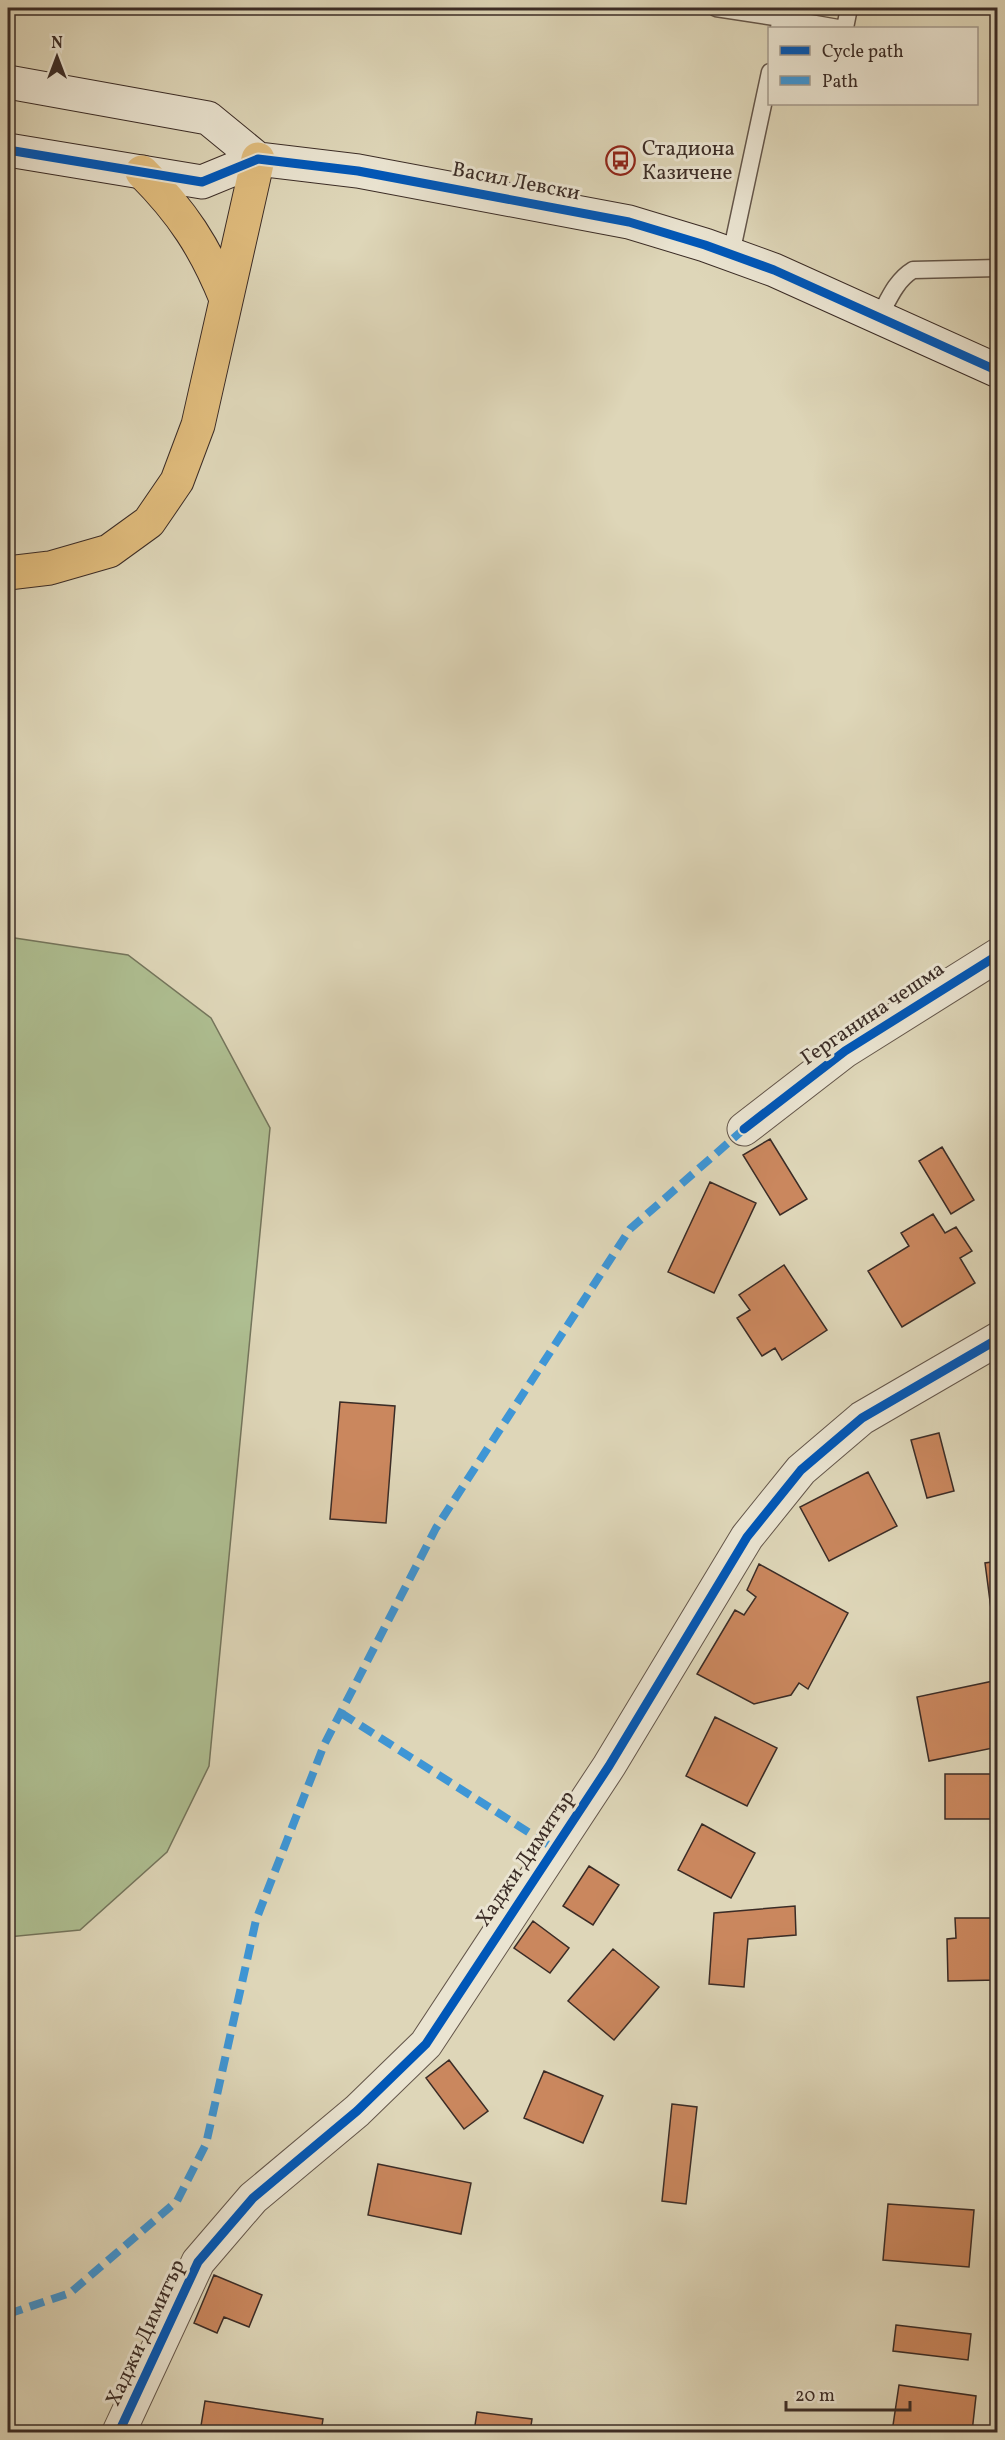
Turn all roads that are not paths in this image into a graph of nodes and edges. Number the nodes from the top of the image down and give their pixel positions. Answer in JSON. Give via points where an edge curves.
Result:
{"nodes":[{"id":1,"x":716,"y":8,"type":"edge"},
{"id":2,"x":849,"y":8,"type":"edge"},
{"id":3,"x":780,"y":23,"type":"edge"},
{"id":4,"x":826,"y":27,"type":"edge"},
{"id":5,"x":845,"y":27,"type":"edge"},
{"id":6,"x":768,"y":81,"type":"edge"},
{"id":7,"x":8,"y":82,"type":"edge"},
{"id":8,"x":8,"y":150,"type":"edge"},
{"id":9,"x":258,"y":159,"type":"junction"},
{"id":10,"x":142,"y":172,"type":"junction"},
{"id":11,"x":731,"y":254,"type":"junction"},
{"id":12,"x":998,"y":268,"type":"edge"},
{"id":13,"x":226,"y":299,"type":"junction"},
{"id":14,"x":878,"y":319,"type":"junction"},
{"id":15,"x":998,"y":371,"type":"edge"},
{"id":16,"x":8,"y":573,"type":"edge"},
{"id":17,"x":998,"y":955,"type":"edge"},
{"id":18,"x":744,"y":1129,"type":"dead end"},
{"id":19,"x":998,"y":1339,"type":"edge"},
{"id":20,"x":119,"y":2433,"type":"edge"}],
"edges":[{"from":1,"to":3,"type":"lane"},
{"from":2,"to":5,"type":"lane"},
{"from":3,"to":4,"type":"lane"},
{"from":6,"to":11,"type":"lane"},
{"from":7,"to":9,"type":"street","via":[[208,118]]},
{"from":8,"to":10,"type":"street"},
{"from":9,"to":10,"type":"street","via":[[202,183]]},
{"from":9,"to":11,"type":"street","name":"Васил Левски","via":[[358,171],[629,222]]},
{"from":9,"to":13,"type":"highway"},
{"from":10,"to":13,"type":"highway","via":[[192,230]]},
{"from":11,"to":14,"type":"street","name":"Васил Левски"},
{"from":12,"to":14,"type":"lane","via":[[913,270],[895,286]]},
{"from":13,"to":16,"type":"highway","via":[[198,425],[177,481],[149,522],[109,550],[50,568]]},
{"from":14,"to":15,"type":"street","name":"Васил Левски"},
{"from":17,"to":18,"type":"street","name":"Герганина чешма","via":[[845,1051]]},
{"from":19,"to":20,"type":"street","name":"Хаджи Димитър","via":[[862,1418],[801,1470],[747,1537],[609,1766],[426,2044],[357,2111],[253,2198],[198,2262]]}]}
